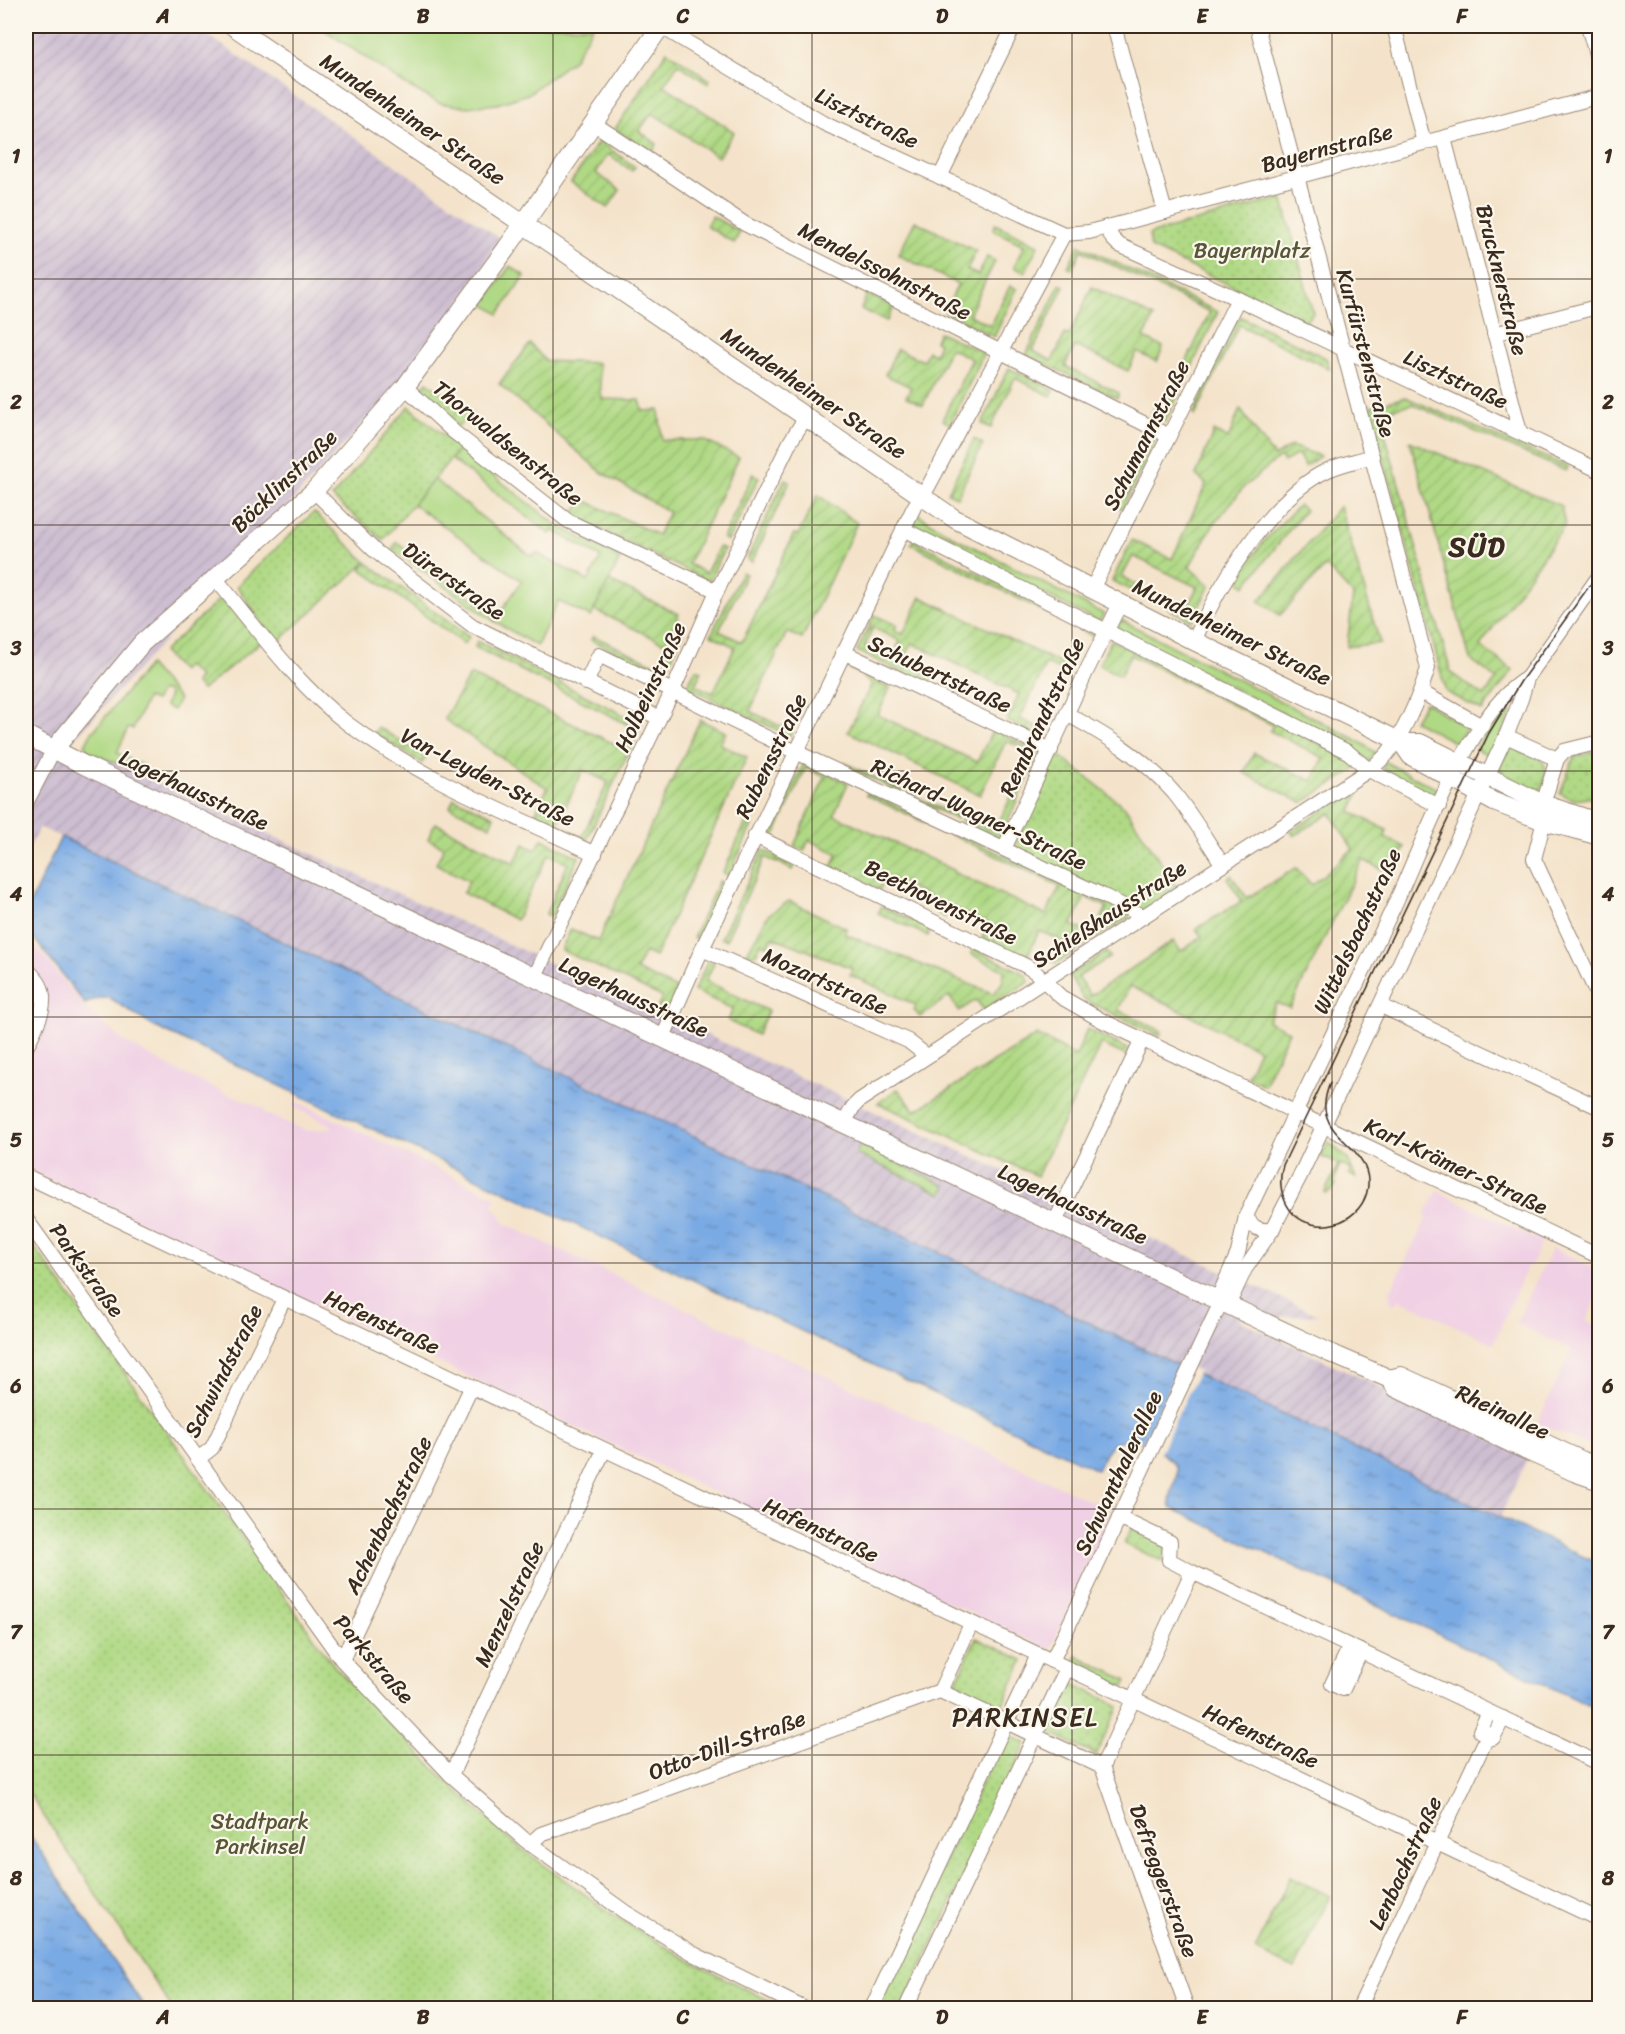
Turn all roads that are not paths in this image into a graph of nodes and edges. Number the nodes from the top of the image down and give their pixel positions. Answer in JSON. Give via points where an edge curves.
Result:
{"nodes":[{"id":1,"x":233,"y":26,"type":"edge"},
{"id":2,"x":661,"y":26,"type":"edge"},
{"id":3,"x":1014,"y":26,"type":"edge"},
{"id":4,"x":1114,"y":26,"type":"edge"},
{"id":5,"x":1257,"y":26,"type":"edge"},
{"id":6,"x":1394,"y":26,"type":"edge"},
{"id":7,"x":1588,"y":26,"type":"edge"},
{"id":8,"x":1599,"y":68,"type":"edge"},
{"id":9,"x":1599,"y":96,"type":"edge"},
{"id":10,"x":593,"y":123,"type":"junction"},
{"id":11,"x":1444,"y":138,"type":"junction"},
{"id":12,"x":1424,"y":143,"type":"junction"},
{"id":13,"x":940,"y":177,"type":"junction"},
{"id":14,"x":1297,"y":178,"type":"junction"},
{"id":15,"x":1166,"y":212,"type":"junction"},
{"id":16,"x":523,"y":224,"type":"junction"},
{"id":17,"x":1107,"y":227,"type":"junction"},
{"id":18,"x":1064,"y":234,"type":"junction"},
{"id":19,"x":1238,"y":299,"type":"junction"},
{"id":20,"x":1599,"y":306,"type":"edge"},
{"id":21,"x":1494,"y":334,"type":"junction"},
{"id":22,"x":1343,"y":351,"type":"junction"},
{"id":23,"x":1000,"y":353,"type":"junction"},
{"id":24,"x":405,"y":387,"type":"junction"},
{"id":25,"x":806,"y":417,"type":"junction"},
{"id":26,"x":1520,"y":432,"type":"junction"},
{"id":27,"x":1169,"y":436,"type":"junction"},
{"id":28,"x":1372,"y":456,"type":"junction"},
{"id":29,"x":1599,"y":471,"type":"edge"},
{"id":30,"x":314,"y":491,"type":"junction"},
{"id":31,"x":921,"y":496,"type":"junction"},
{"id":32,"x":903,"y":529,"type":"junction"},
{"id":33,"x":1599,"y":575,"type":"edge"},
{"id":34,"x":216,"y":579,"type":"junction"},
{"id":35,"x":1092,"y":589,"type":"junction"},
{"id":36,"x":717,"y":591,"type":"junction"},
{"id":37,"x":1120,"y":604,"type":"junction"},
{"id":38,"x":1106,"y":630,"type":"junction"},
{"id":39,"x":1194,"y":641,"type":"junction"},
{"id":40,"x":843,"y":652,"type":"junction"},
{"id":41,"x":1527,"y":678,"type":"junction"},
{"id":42,"x":586,"y":683,"type":"junction"},
{"id":43,"x":672,"y":690,"type":"junction"},
{"id":44,"x":1421,"y":692,"type":"junction"},
{"id":45,"x":1067,"y":714,"type":"junction"},
{"id":46,"x":659,"y":718,"type":"junction"},
{"id":47,"x":1482,"y":726,"type":"junction"},
{"id":48,"x":26,"y":735,"type":"edge"},
{"id":49,"x":1506,"y":735,"type":"junction"},
{"id":50,"x":1399,"y":741,"type":"junction"},
{"id":51,"x":1599,"y":742,"type":"edge"},
{"id":52,"x":54,"y":749,"type":"junction"},
{"id":53,"x":1051,"y":750,"type":"junction"},
{"id":54,"x":796,"y":752,"type":"junction"},
{"id":55,"x":1557,"y":759,"type":"junction"},
{"id":56,"x":1461,"y":762,"type":"junction"},
{"id":57,"x":1369,"y":770,"type":"junction"},
{"id":58,"x":1487,"y":776,"type":"junction"},
{"id":59,"x":1452,"y":779,"type":"junction"},
{"id":60,"x":1479,"y":794,"type":"junction"},
{"id":61,"x":26,"y":803,"type":"edge"},
{"id":62,"x":1439,"y":806,"type":"junction"},
{"id":63,"x":1543,"y":818,"type":"junction"},
{"id":64,"x":1599,"y":823,"type":"edge"},
{"id":65,"x":1599,"y":836,"type":"edge"},
{"id":66,"x":755,"y":837,"type":"junction"},
{"id":67,"x":1004,"y":849,"type":"junction"},
{"id":68,"x":595,"y":854,"type":"junction"},
{"id":69,"x":1223,"y":865,"type":"junction"},
{"id":70,"x":1143,"y":916,"type":"junction"},
{"id":71,"x":702,"y":949,"type":"junction"},
{"id":72,"x":26,"y":967,"type":"edge"},
{"id":73,"x":535,"y":976,"type":"junction"},
{"id":74,"x":1045,"y":982,"type":"junction"},
{"id":75,"x":1599,"y":1000,"type":"edge"},
{"id":76,"x":1381,"y":1006,"type":"junction"},
{"id":77,"x":663,"y":1037,"type":"junction"},
{"id":78,"x":1142,"y":1040,"type":"junction"},
{"id":79,"x":26,"y":1047,"type":"edge"},
{"id":80,"x":927,"y":1056,"type":"junction"},
{"id":81,"x":1598,"y":1104,"type":"edge"},
{"id":82,"x":1295,"y":1112,"type":"junction"},
{"id":83,"x":844,"y":1123,"type":"junction"},
{"id":84,"x":1324,"y":1126,"type":"junction"},
{"id":85,"x":26,"y":1176,"type":"edge"},
{"id":86,"x":1246,"y":1216,"type":"junction"},
{"id":87,"x":26,"y":1220,"type":"edge"},
{"id":88,"x":1055,"y":1222,"type":"junction"},
{"id":89,"x":1272,"y":1230,"type":"junction"},
{"id":90,"x":1599,"y":1257,"type":"edge"},
{"id":91,"x":284,"y":1299,"type":"junction"},
{"id":92,"x":1221,"y":1302,"type":"junction"},
{"id":93,"x":471,"y":1388,"type":"junction"},
{"id":94,"x":1528,"y":1444,"type":"junction"},
{"id":95,"x":604,"y":1450,"type":"junction"},
{"id":96,"x":198,"y":1459,"type":"junction"},
{"id":97,"x":1599,"y":1467,"type":"edge"},
{"id":98,"x":1599,"y":1481,"type":"edge"},
{"id":99,"x":1119,"y":1518,"type":"junction"},
{"id":100,"x":1192,"y":1572,"type":"junction"},
{"id":101,"x":971,"y":1624,"type":"junction"},
{"id":102,"x":1038,"y":1655,"type":"junction"},
{"id":103,"x":342,"y":1660,"type":"junction"},
{"id":104,"x":1052,"y":1661,"type":"junction"},
{"id":105,"x":1067,"y":1668,"type":"junction"},
{"id":106,"x":940,"y":1691,"type":"junction"},
{"id":107,"x":1133,"y":1699,"type":"junction"},
{"id":108,"x":1489,"y":1712,"type":"junction"},
{"id":109,"x":1503,"y":1718,"type":"junction"},
{"id":110,"x":1006,"y":1722,"type":"junction"},
{"id":111,"x":1488,"y":1735,"type":"junction"},
{"id":112,"x":1035,"y":1736,"type":"junction"},
{"id":113,"x":1599,"y":1764,"type":"edge"},
{"id":114,"x":1102,"y":1767,"type":"junction"},
{"id":115,"x":451,"y":1775,"type":"junction"},
{"id":116,"x":1437,"y":1843,"type":"junction"},
{"id":117,"x":530,"y":1844,"type":"junction"},
{"id":118,"x":1599,"y":1920,"type":"edge"},
{"id":119,"x":803,"y":2008,"type":"edge"},
{"id":120,"x":872,"y":2008,"type":"edge"},
{"id":121,"x":906,"y":2008,"type":"edge"},
{"id":122,"x":1187,"y":2008,"type":"edge"},
{"id":123,"x":1359,"y":2008,"type":"edge"}],
"edges":[{"from":1,"to":16,"type":"street","name":"Mundenheimer Straße"},
{"from":2,"to":10,"type":"street","name":"Böcklinstraße"},
{"from":2,"to":13,"type":"street","name":"Lisztstraße","via":[[823,123]]},
{"from":3,"to":13,"type":"street"},
{"from":4,"to":15,"type":"street"},
{"from":5,"to":14,"type":"street","name":"Kurfürstenstraße"},
{"from":6,"to":12,"type":"street"},
{"from":7,"to":8,"type":"street"},
{"from":9,"to":11,"type":"street","name":"Bayernstraße"},
{"from":10,"to":16,"type":"street","name":"Böcklinstraße"},
{"from":10,"to":23,"type":"street","name":"Mendelssohnstraße","via":[[745,224]]},
{"from":11,"to":12,"type":"street","name":"Bayernstraße"},
{"from":11,"to":21,"type":"street","name":"Brucknerstraße"},
{"from":12,"to":14,"type":"street","name":"Bayernstraße"},
{"from":13,"to":18,"type":"street","name":"Lisztstraße"},
{"from":14,"to":15,"type":"street","name":"Bayernstraße"},
{"from":14,"to":22,"type":"street","name":"Kurfürstenstraße"},
{"from":15,"to":17,"type":"street","name":"Bayernstraße"},
{"from":16,"to":24,"type":"street","name":"Böcklinstraße"},
{"from":16,"to":25,"type":"street","name":"Mundenheimer Straße"},
{"from":17,"to":18,"type":"street","name":"Bayernstraße"},
{"from":17,"to":19,"type":"street","name":"Lisztstraße","via":[[1119,246]]},
{"from":18,"to":23,"type":"street","name":"Rubensstraße"},
{"from":19,"to":22,"type":"street","name":"Lisztstraße"},
{"from":19,"to":27,"type":"street","name":"Schumannstraße"},
{"from":20,"to":21,"type":"street"},
{"from":21,"to":26,"type":"street","name":"Brucknerstraße"},
{"from":22,"to":26,"type":"street","name":"Lisztstraße"},
{"from":22,"to":28,"type":"street","name":"Kurfürstenstraße"},
{"from":23,"to":27,"type":"street","name":"Mendelssohnstraße"},
{"from":23,"to":31,"type":"street","name":"Rubensstraße"},
{"from":24,"to":30,"type":"street","name":"Böcklinstraße"},
{"from":24,"to":36,"type":"street","name":"Thorwaldsenstraße","via":[[454,432],[568,521]]},
{"from":25,"to":31,"type":"street","name":"Mundenheimer Straße"},
{"from":25,"to":36,"type":"street","name":"Holbeinstraße"},
{"from":26,"to":29,"type":"street","name":"Lisztstraße"},
{"from":27,"to":35,"type":"street","name":"Schumannstraße"},
{"from":28,"to":39,"type":"street","via":[[1328,470],[1307,483],[1274,514],[1224,581]]},
{"from":28,"to":44,"type":"street","name":"Kurfürstenstraße","via":[[1428,668]]},
{"from":30,"to":34,"type":"street","name":"Böcklinstraße"},
{"from":30,"to":42,"type":"street","name":"Dürerstraße","via":[[375,551],[473,626]]},
{"from":31,"to":32,"type":"street","name":"Rubensstraße"},
{"from":31,"to":35,"type":"street","name":"Mundenheimer Straße","via":[[956,519]]},
{"from":32,"to":38,"type":"street"},
{"from":32,"to":40,"type":"street","name":"Rubensstraße"},
{"from":33,"to":41,"type":"street","name":"Wittelsbachstraße"},
{"from":34,"to":52,"type":"street","name":"Böcklinstraße","via":[[142,643]]},
{"from":34,"to":68,"type":"street","name":"Van-Leyden-Straße","via":[[305,685],[348,723],[418,770]]},
{"from":35,"to":37,"type":"street","name":"Mundenheimer Straße"},
{"from":36,"to":43,"type":"street","name":"Holbeinstraße"},
{"from":37,"to":38,"type":"street","name":"Rembrandtstraße"},
{"from":37,"to":39,"type":"street","name":"Mundenheimer Straße"},
{"from":38,"to":45,"type":"street","name":"Rembrandtstraße"},
{"from":38,"to":57,"type":"street","via":[[1348,752]]},
{"from":39,"to":50,"type":"street","name":"Mundenheimer Straße"},
{"from":40,"to":53,"type":"street","name":"Schubertstraße"},
{"from":40,"to":54,"type":"street","name":"Rubensstraße"},
{"from":41,"to":47,"type":"street","name":"Wittelsbachstraße","via":[[1507,693]]},
{"from":41,"to":49,"type":"street","name":"Wittelsbachstraße"},
{"from":42,"to":43,"type":"street","via":[[599,655]]},
{"from":42,"to":46,"type":"street","name":"Dürerstraße"},
{"from":43,"to":46,"type":"street","name":"Holbeinstraße"},
{"from":43,"to":54,"type":"street"},
{"from":44,"to":47,"type":"street"},
{"from":44,"to":50,"type":"street","name":"Kurfürstenstraße"},
{"from":45,"to":53,"type":"street","name":"Rembrandtstraße"},
{"from":45,"to":69,"type":"street","via":[[1114,740],[1152,771],[1174,793]]},
{"from":46,"to":68,"type":"street","name":"Holbeinstraße"},
{"from":47,"to":56,"type":"street","name":"Wittelsbachstraße"},
{"from":48,"to":52,"type":"street","name":"Lagerhausstraße"},
{"from":49,"to":55,"type":"street"},
{"from":49,"to":58,"type":"street","name":"Wittelsbachstraße"},
{"from":50,"to":56,"type":"street","name":"Mundenheimer Straße","via":[[1420,743]]},
{"from":50,"to":57,"type":"street","name":"Schießhausstraße"},
{"from":50,"to":59,"type":"street","name":"Mundenheimer Straße","via":[[1411,756]]},
{"from":51,"to":55,"type":"street","via":[[1564,751]]},
{"from":52,"to":61,"type":"street"},
{"from":52,"to":73,"type":"street","name":"Lagerhausstraße"},
{"from":53,"to":67,"type":"street","name":"Rembrandtstraße"},
{"from":54,"to":66,"type":"street","name":"Rubensstraße"},
{"from":54,"to":67,"type":"street","name":"Richard-Wagner-Straße"},
{"from":55,"to":63,"type":"street"},
{"from":56,"to":58,"type":"street","name":"Mundenheimer Straße"},
{"from":56,"to":59,"type":"street","name":"Wittelsbachstraße"},
{"from":57,"to":62,"type":"street"},
{"from":57,"to":69,"type":"street","name":"Schießhausstraße"},
{"from":58,"to":60,"type":"street","name":"Wittelsbachstraße"},
{"from":58,"to":63,"type":"street","name":"Mundenheimer Straße"},
{"from":59,"to":60,"type":"street","name":"Mundenheimer Straße"},
{"from":59,"to":62,"type":"street","name":"Wittelsbachstraße"},
{"from":60,"to":63,"type":"street","name":"Mundenheimer Straße"},
{"from":60,"to":76,"type":"street","name":"Wittelsbachstraße"},
{"from":62,"to":82,"type":"street","name":"Wittelsbachstraße"},
{"from":63,"to":64,"type":"street","name":"Mundenheimer Straße"},
{"from":63,"to":65,"type":"street","name":"Mundenheimer Straße"},
{"from":63,"to":75,"type":"street","via":[[1534,860]]},
{"from":66,"to":71,"type":"street","name":"Rubensstraße"},
{"from":66,"to":74,"type":"street","name":"Beethovenstraße","via":[[1026,966]]},
{"from":67,"to":70,"type":"street","name":"Richard-Wagner-Straße"},
{"from":68,"to":73,"type":"street","name":"Holbeinstraße"},
{"from":69,"to":70,"type":"street","name":"Schießhausstraße"},
{"from":70,"to":74,"type":"street","name":"Schießhausstraße"},
{"from":71,"to":77,"type":"street","name":"Rubensstraße"},
{"from":71,"to":80,"type":"street","name":"Mozartstraße","via":[[908,1041]]},
{"from":72,"to":79,"type":"street","via":[[44,996],[42,1012]]},
{"from":73,"to":77,"type":"street","name":"Lagerhausstraße"},
{"from":74,"to":78,"type":"street","name":"Beethovenstraße","via":[[1078,1008]]},
{"from":74,"to":80,"type":"street","name":"Schießhausstraße"},
{"from":76,"to":81,"type":"street"},
{"from":76,"to":84,"type":"street","name":"Wittelsbachstraße"},
{"from":77,"to":83,"type":"street","name":"Lagerhausstraße"},
{"from":78,"to":82,"type":"street","name":"Beethovenstraße"},
{"from":78,"to":88,"type":"street"},
{"from":80,"to":83,"type":"street","name":"Schießhausstraße","via":[[861,1100]]},
{"from":82,"to":84,"type":"street","name":"Karl-Krämer-Straße"},
{"from":82,"to":86,"type":"street","name":"Wittelsbachstraße"},
{"from":83,"to":88,"type":"street","name":"Lagerhausstraße"},
{"from":84,"to":89,"type":"street","name":"Wittelsbachstraße"},
{"from":84,"to":90,"type":"street","name":"Karl-Krämer-Straße"},
{"from":85,"to":91,"type":"street","name":"Hafenstraße"},
{"from":86,"to":89,"type":"street","via":[[1256,1229]]},
{"from":86,"to":92,"type":"street","name":"Wittelsbachstraße","via":[[1238,1253],[1221,1291]]},
{"from":87,"to":96,"type":"street","name":"Parkstraße"},
{"from":88,"to":92,"type":"street","name":"Lagerhausstraße"},
{"from":89,"to":92,"type":"street","name":"Wittelsbachstraße","via":[[1245,1269],[1233,1295]]},
{"from":91,"to":93,"type":"street","name":"Hafenstraße"},
{"from":91,"to":96,"type":"street","name":"Schwindstraße","via":[[212,1448]]},
{"from":92,"to":94,"type":"street","name":"Rheinallee","via":[[1390,1379],[1396,1388]]},
{"from":92,"to":99,"type":"street","name":"Schwanthalerallee"},
{"from":93,"to":95,"type":"street","name":"Hafenstraße"},
{"from":93,"to":103,"type":"street","name":"Achenbachstraße"},
{"from":94,"to":97,"type":"street","name":"Rheinallee"},
{"from":94,"to":98,"type":"street","name":"Rheinallee","via":[[1574,1472]]},
{"from":95,"to":101,"type":"street","name":"Hafenstraße"},
{"from":95,"to":115,"type":"street","name":"Menzelstraße"},
{"from":96,"to":103,"type":"street","name":"Parkstraße"},
{"from":99,"to":100,"type":"street","via":[[1170,1542],[1169,1560]]},
{"from":99,"to":104,"type":"street","name":"Schwanthalerallee"},
{"from":100,"to":107,"type":"street"},
{"from":100,"to":108,"type":"street"},
{"from":101,"to":102,"type":"street","name":"Hafenstraße"},
{"from":101,"to":106,"type":"street"},
{"from":102,"to":104,"type":"street","name":"Hafenstraße"},
{"from":102,"to":110,"type":"street"},
{"from":103,"to":115,"type":"street","name":"Parkstraße"},
{"from":104,"to":105,"type":"street","name":"Hafenstraße"},
{"from":105,"to":107,"type":"street","name":"Hafenstraße"},
{"from":105,"to":112,"type":"street"},
{"from":106,"to":110,"type":"street"},
{"from":106,"to":117,"type":"street","name":"Otto-Dill-Straße","via":[[541,1834]]},
{"from":107,"to":114,"type":"street"},
{"from":107,"to":116,"type":"street","name":"Hafenstraße"},
{"from":108,"to":109,"type":"street"},
{"from":108,"to":111,"type":"street","via":[[1480,1731]]},
{"from":109,"to":111,"type":"street","via":[[1493,1738]]},
{"from":109,"to":113,"type":"street"},
{"from":110,"to":112,"type":"street"},
{"from":110,"to":120,"type":"street"},
{"from":111,"to":116,"type":"street","name":"Lenbachstraße"},
{"from":112,"to":114,"type":"street"},
{"from":112,"to":121,"type":"street"},
{"from":114,"to":122,"type":"street","name":"Defreggerstraße"},
{"from":115,"to":117,"type":"street","name":"Parkstraße"},
{"from":116,"to":118,"type":"street","name":"Hafenstraße"},
{"from":116,"to":123,"type":"street","name":"Lenbachstraße"},
{"from":117,"to":119,"type":"street","name":"Parkstraße","via":[[625,1912],[696,1955]]}]}
